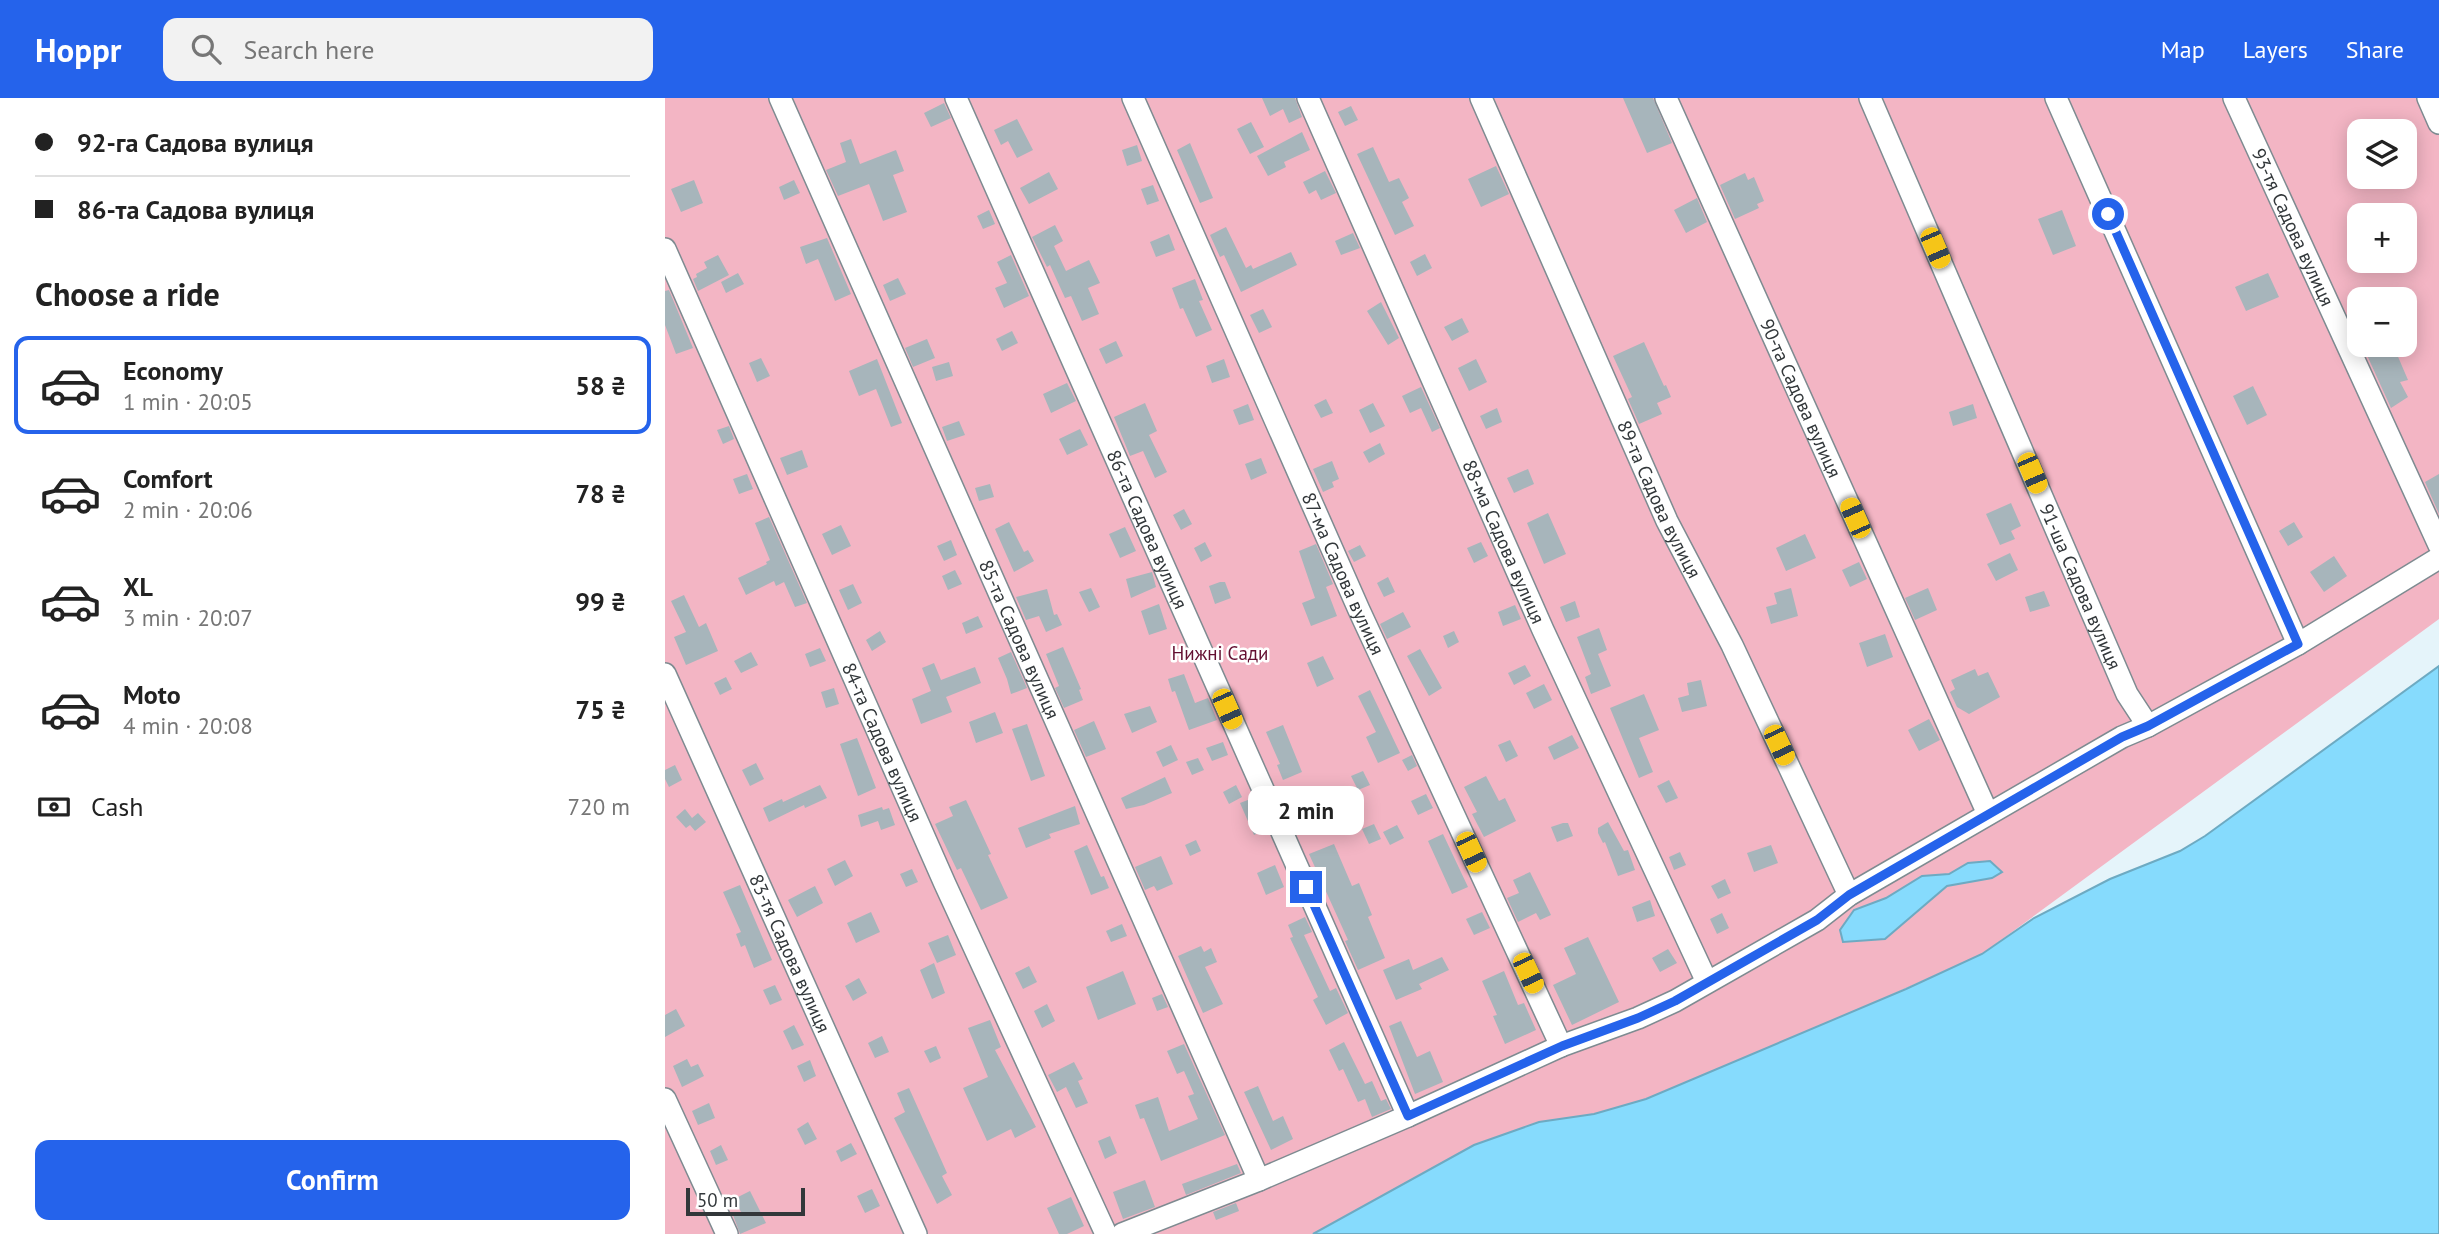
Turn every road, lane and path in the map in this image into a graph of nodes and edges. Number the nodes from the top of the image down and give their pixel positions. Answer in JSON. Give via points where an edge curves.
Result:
{"nodes":[{"id":1,"x":780,"y":98,"type":"edge"},
{"id":2,"x":956,"y":98,"type":"edge"},
{"id":3,"x":1133,"y":98,"type":"edge"},
{"id":4,"x":1308,"y":98,"type":"edge"},
{"id":5,"x":1481,"y":98,"type":"edge"},
{"id":6,"x":1667,"y":98,"type":"edge"},
{"id":7,"x":1870,"y":98,"type":"edge"},
{"id":8,"x":2056,"y":98,"type":"edge"},
{"id":9,"x":2234,"y":98,"type":"edge"},
{"id":10,"x":2428,"y":98,"type":"edge"},
{"id":11,"x":2439,"y":123,"type":"edge"},
{"id":12,"x":665,"y":249,"type":"edge"},
{"id":13,"x":2439,"y":545,"type":"edge"},
{"id":14,"x":2439,"y":558,"type":"edge"},
{"id":15,"x":2298,"y":644,"type":"junction"},
{"id":16,"x":665,"y":674,"type":"edge"},
{"id":17,"x":2148,"y":726,"type":"junction"},
{"id":18,"x":1988,"y":814,"type":"junction"},
{"id":19,"x":1849,"y":895,"type":"junction"},
{"id":20,"x":1707,"y":982,"type":"junction"},
{"id":21,"x":1562,"y":1046,"type":"junction"},
{"id":22,"x":665,"y":1099,"type":"edge"},
{"id":23,"x":1408,"y":1116,"type":"junction"},
{"id":24,"x":1259,"y":1180,"type":"junction"},
{"id":25,"x":727,"y":1234,"type":"edge"},
{"id":26,"x":916,"y":1234,"type":"edge"},
{"id":27,"x":1106,"y":1234,"type":"edge"},
{"id":28,"x":1122,"y":1234,"type":"edge"}],
"edges":[{"from":1,"to":24,"type":"street","name":"85-та Садова вулиця"},
{"from":2,"to":23,"type":"street","name":"86-та Садова вулиця"},
{"from":3,"to":21,"type":"street","name":"87-ма Садова вулиця","via":[[1359,610]]},
{"from":4,"to":20,"type":"street","name":"88-ма Садова вулиця","via":[[1543,630]]},
{"from":5,"to":19,"type":"street","name":"89-та Садова вулиця","via":[[1667,521],[1732,645]]},
{"from":6,"to":18,"type":"street","name":"90-та Садова вулиця"},
{"from":7,"to":17,"type":"street","name":"91-ша Садова вулиця","via":[[2127,694]]},
{"from":8,"to":15,"type":"street"},
{"from":9,"to":13,"type":"street","name":"93-тя Садова вулиця"},
{"from":10,"to":11,"type":"street"},
{"from":12,"to":27,"type":"street","name":"84-та Садова вулиця","via":[[945,884]]},
{"from":14,"to":15,"type":"street"},
{"from":15,"to":17,"type":"street"},
{"from":16,"to":26,"type":"street","name":"83-тя Садова вулиця"},
{"from":17,"to":18,"type":"street"},
{"from":18,"to":19,"type":"street"},
{"from":19,"to":20,"type":"street","via":[[1817,920]]},
{"from":20,"to":21,"type":"street","via":[[1638,1018]]},
{"from":21,"to":23,"type":"street"},
{"from":22,"to":25,"type":"street"},
{"from":23,"to":24,"type":"street"},
{"from":24,"to":28,"type":"street"}]}
